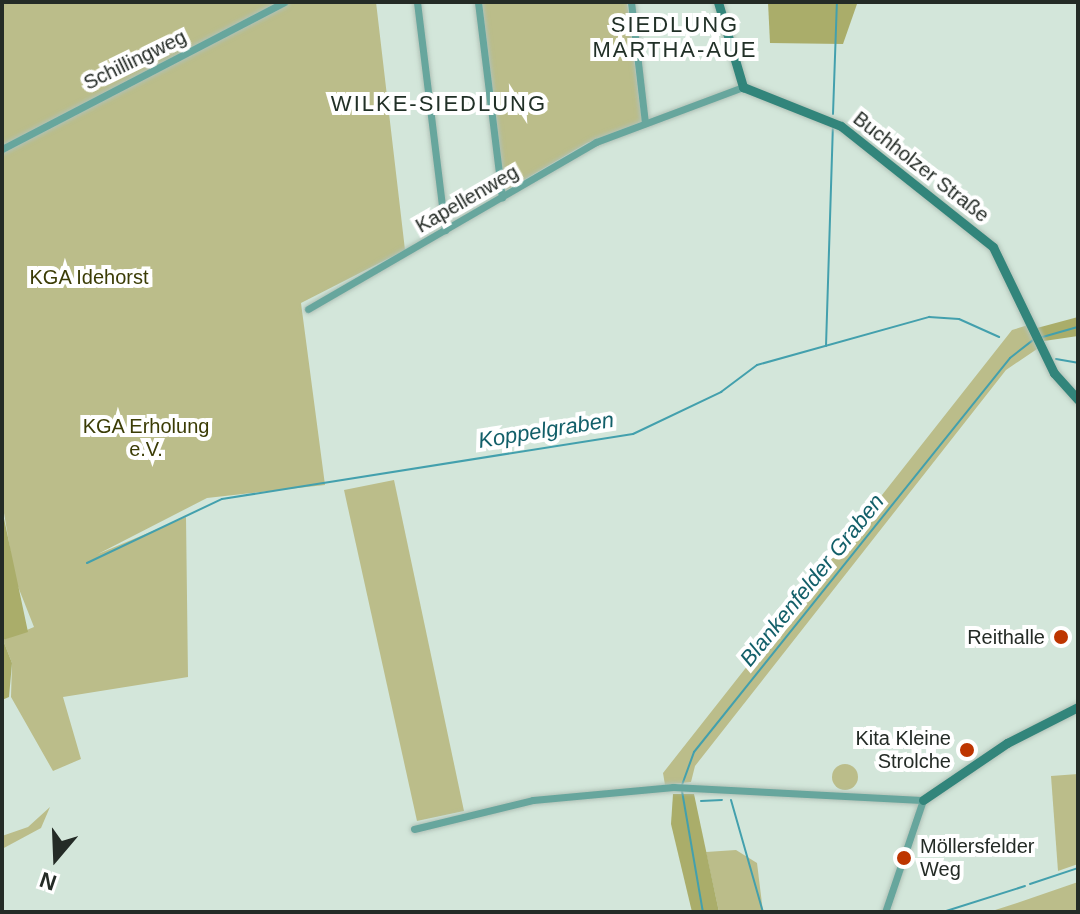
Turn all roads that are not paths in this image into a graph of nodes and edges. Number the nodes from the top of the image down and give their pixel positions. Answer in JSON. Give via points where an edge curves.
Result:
{"nodes":[{"id":1,"x":284,"y":2,"type":"edge"},
{"id":2,"x":417,"y":2,"type":"edge"},
{"id":3,"x":478,"y":2,"type":"edge"},
{"id":4,"x":631,"y":2,"type":"edge"},
{"id":5,"x":718,"y":2,"type":"edge"},
{"id":6,"x":743,"y":87,"type":"junction"},
{"id":7,"x":645,"y":123,"type":"junction"},
{"id":8,"x":2,"y":149,"type":"edge"},
{"id":9,"x":502,"y":198,"type":"junction"},
{"id":10,"x":445,"y":230,"type":"junction"},
{"id":11,"x":308,"y":309,"type":"dead end"},
{"id":12,"x":1078,"y":400,"type":"edge"},
{"id":13,"x":1078,"y":707,"type":"edge"},
{"id":14,"x":923,"y":800,"type":"junction"},
{"id":15,"x":414,"y":829,"type":"dead end"},
{"id":16,"x":885,"y":912,"type":"edge"}],
"edges":[{"from":1,"to":8,"type":"street","name":"Schillingweg"},
{"from":2,"to":10,"type":"street"},
{"from":3,"to":9,"type":"street"},
{"from":4,"to":7,"type":"street"},
{"from":5,"to":6,"type":"street"},
{"from":6,"to":7,"type":"street","name":"Kapellenweg"},
{"from":6,"to":12,"type":"street","name":"Buchholzer Straße","via":[[841,126],[993,247],[1041,345]]},
{"from":7,"to":9,"type":"street","name":"Kapellenweg","via":[[596,142]]},
{"from":9,"to":10,"type":"street","name":"Kapellenweg"},
{"from":10,"to":11,"type":"street","name":"Kapellenweg"},
{"from":13,"to":14,"type":"street","via":[[1007,743]]},
{"from":14,"to":15,"type":"street","via":[[673,787],[533,800]]},
{"from":14,"to":16,"type":"street"}]}
